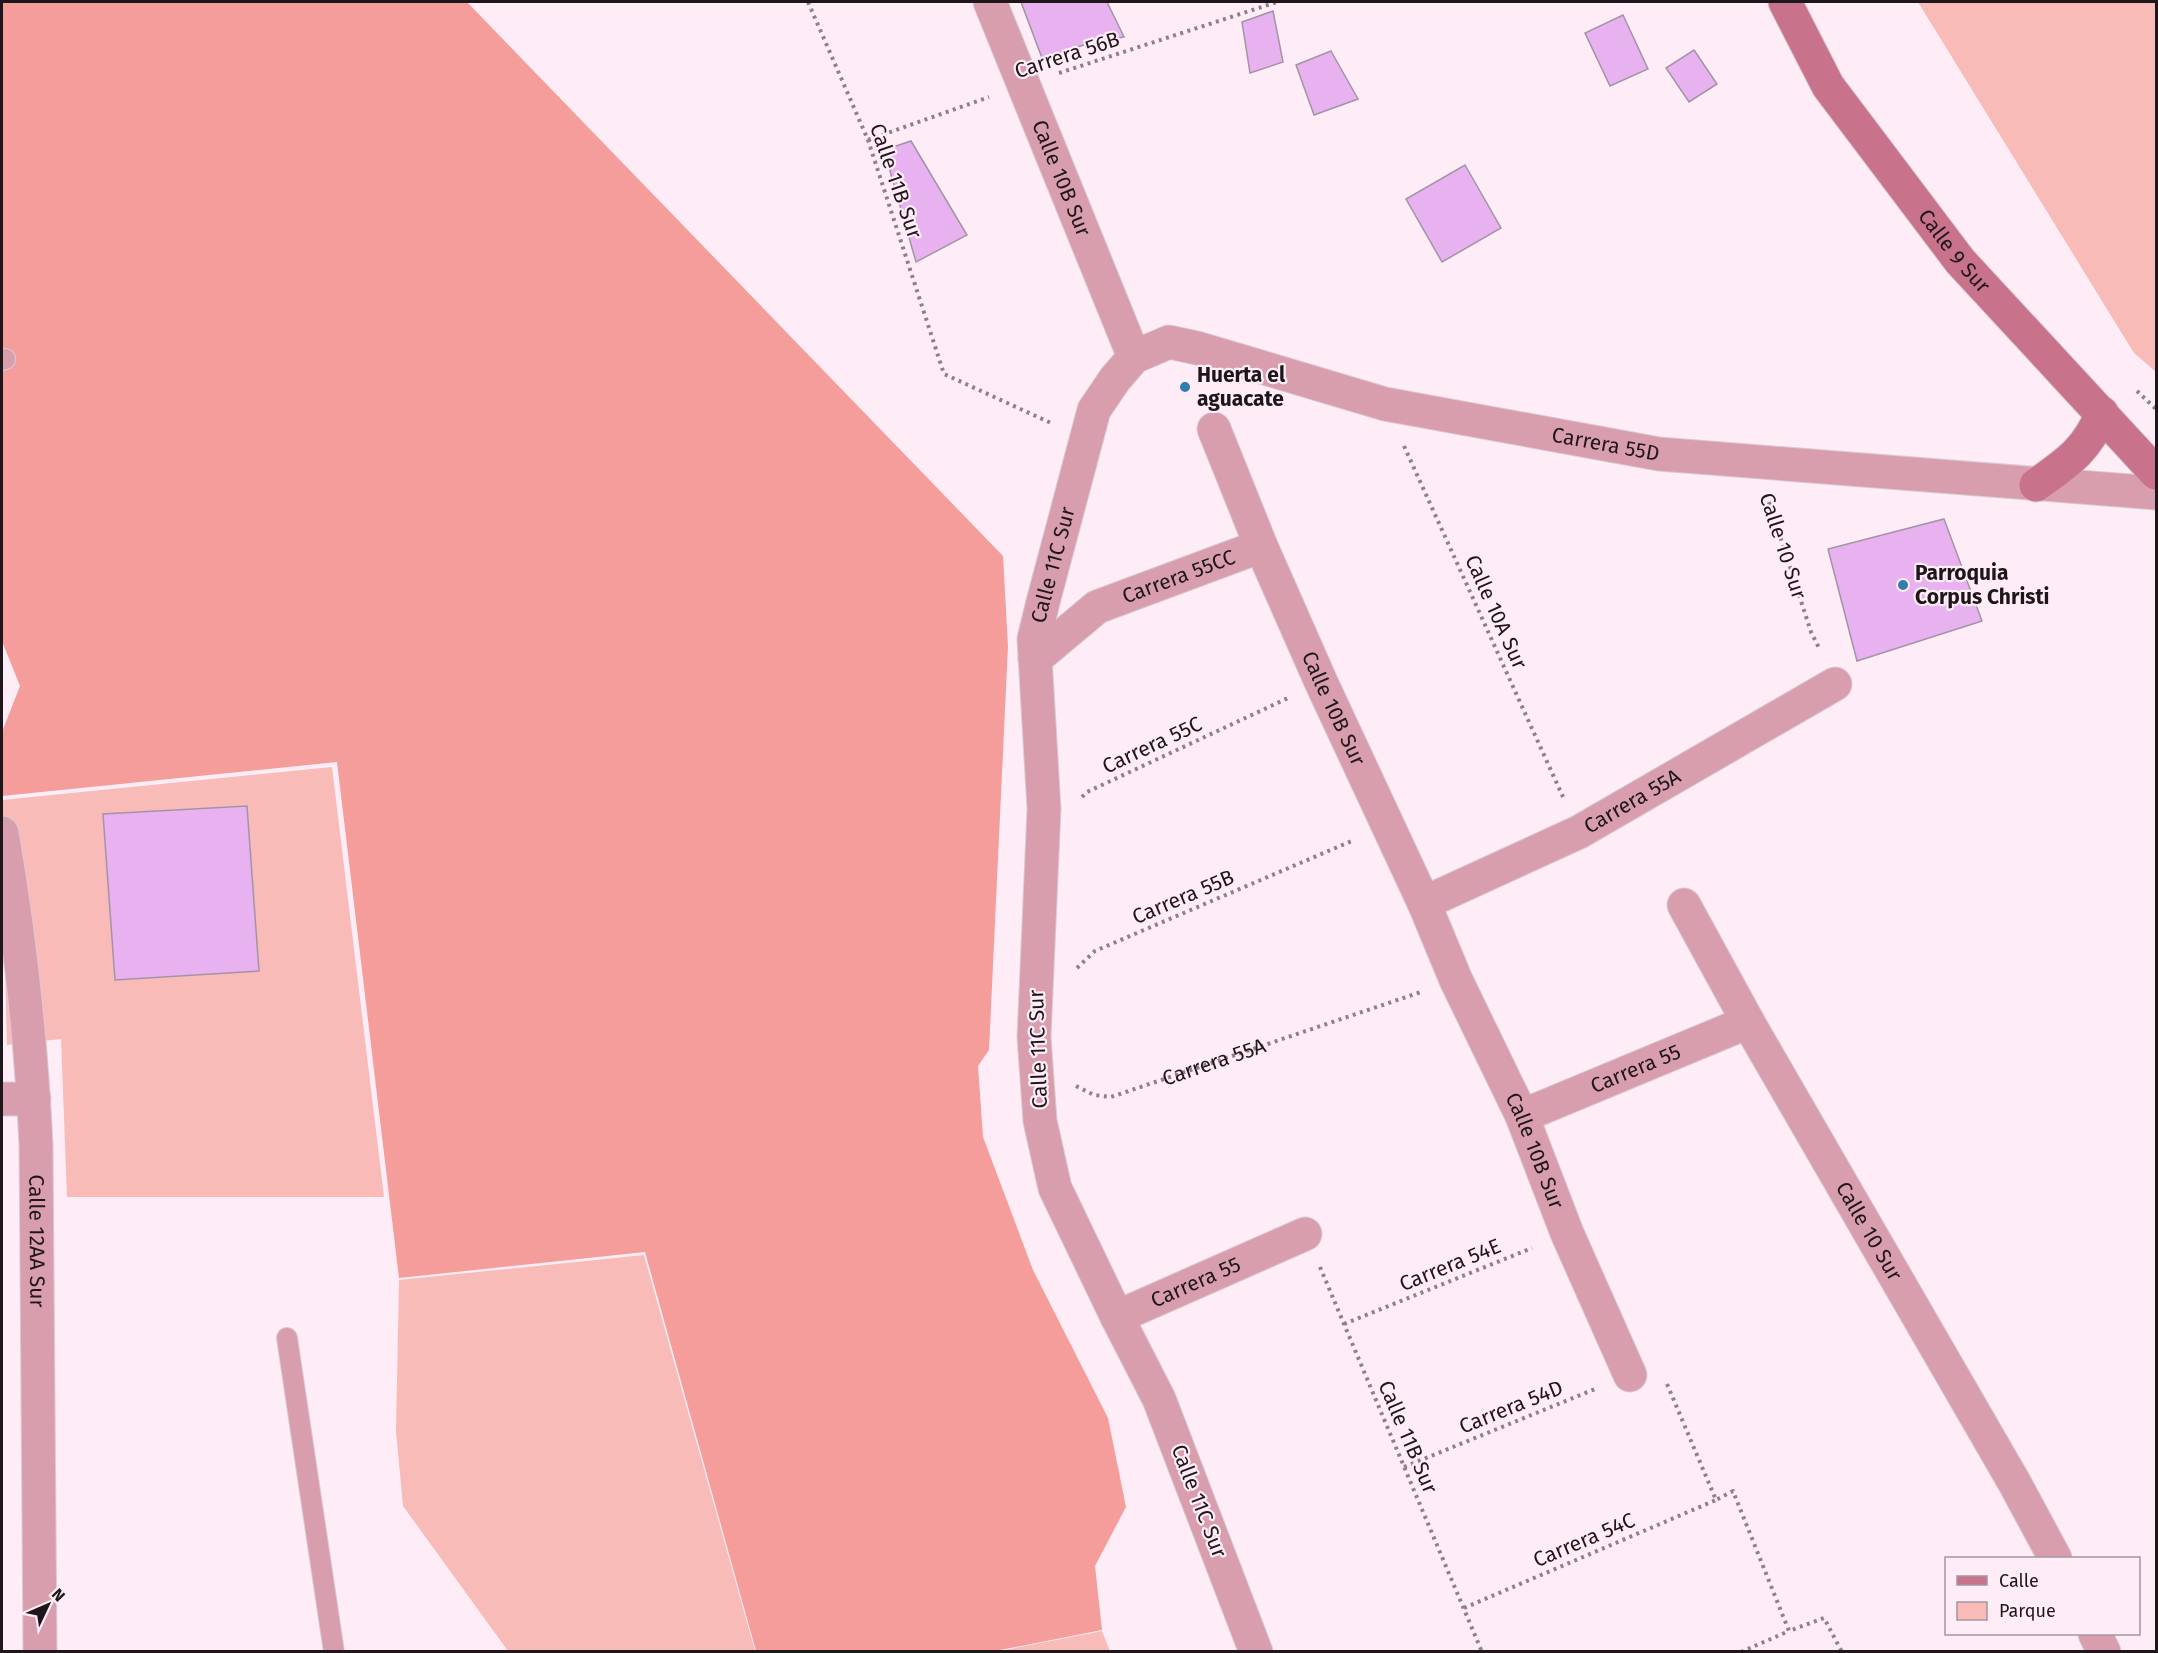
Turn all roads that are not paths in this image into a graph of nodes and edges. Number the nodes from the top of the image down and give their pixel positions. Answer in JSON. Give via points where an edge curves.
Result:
{"nodes":[{"id":1,"x":990,"y":2,"type":"edge"},
{"id":2,"x":1785,"y":2,"type":"edge"},
{"id":3,"x":1134,"y":357,"type":"junction"},
{"id":4,"x":2102,"y":413,"type":"junction"},
{"id":5,"x":1090,"y":424,"type":"joint"},
{"id":6,"x":1214,"y":429,"type":"dead end"},
{"id":7,"x":2157,"y":473,"type":"edge"},
{"id":8,"x":2036,"y":485,"type":"junction"},
{"id":9,"x":2157,"y":493,"type":"edge"},
{"id":10,"x":1261,"y":546,"type":"junction"},
{"id":11,"x":1043,"y":602,"type":"junction"},
{"id":12,"x":1097,"y":607,"type":"junction"},
{"id":13,"x":1035,"y":659,"type":"junction"},
{"id":14,"x":1834,"y":684,"type":"dead end"},
{"id":15,"x":2,"y":833,"type":"edge"},
{"id":16,"x":1424,"y":903,"type":"junction"},
{"id":17,"x":1684,"y":904,"type":"dead end"},
{"id":18,"x":1748,"y":1022,"type":"junction"},
{"id":19,"x":2,"y":1099,"type":"edge"},
{"id":20,"x":34,"y":1099,"type":"junction"},
{"id":21,"x":1522,"y":1116,"type":"junction"},
{"id":22,"x":1305,"y":1234,"type":"road end"},
{"id":23,"x":1117,"y":1317,"type":"junction"},
{"id":24,"x":287,"y":1338,"type":"dead end"},
{"id":25,"x":1630,"y":1375,"type":"road end"},
{"id":26,"x":2054,"y":1557,"type":"edge"},
{"id":27,"x":2096,"y":1635,"type":"edge"},
{"id":28,"x":40,"y":1652,"type":"edge"},
{"id":29,"x":333,"y":1652,"type":"edge"},
{"id":30,"x":1256,"y":1652,"type":"edge"},
{"id":31,"x":2104,"y":1652,"type":"edge"}],
"edges":[{"from":1,"to":3,"type":"street","name":"Calle 10B Sur"},
{"from":2,"to":4,"type":"main road","name":"Calle 9 Sur","via":[[1828,86],[1960,261]]},
{"from":3,"to":5,"type":"street","name":"Carrera 55D","via":[[1115,379]]},
{"from":3,"to":8,"type":"street","name":"Carrera 55D","via":[[1169,342],[1385,404],[1659,454]]},
{"from":4,"to":7,"type":"main road","name":"Calle 9 Sur"},
{"from":4,"to":8,"type":"main road","via":[[2083,449]]},
{"from":5,"to":11,"type":"street","name":"Calle 11C Sur"},
{"from":6,"to":10,"type":"street","name":"Calle 10B Sur"},
{"from":8,"to":9,"type":"street","name":"Carrera 55D"},
{"from":10,"to":12,"type":"street","name":"Carrera 55CC"},
{"from":10,"to":16,"type":"street","name":"Calle 10B Sur"},
{"from":11,"to":12,"type":"street","name":"Carrera 55CC"},
{"from":11,"to":13,"type":"street","name":"Calle 11C Sur","via":[[1034,639]]},
{"from":12,"to":13,"type":"street","name":"Carrera 55CC"},
{"from":13,"to":23,"type":"street","name":"Calle 11C Sur","via":[[1044,809],[1034,1016],[1040,1121],[1055,1188]]},
{"from":14,"to":16,"type":"street","name":"Carrera 55A","via":[[1579,832]]},
{"from":15,"to":20,"type":"street","name":"Calle 12AA Sur","via":[[25,997]]},
{"from":16,"to":21,"type":"street","name":"Calle 10B Sur","via":[[1456,980]]},
{"from":17,"to":18,"type":"street","name":"Calle 10 Sur"},
{"from":18,"to":21,"type":"street","name":"Carrera 55"},
{"from":18,"to":26,"type":"street","name":"Calle 10 Sur"},
{"from":19,"to":20,"type":"street"},
{"from":20,"to":28,"type":"street","name":"Calle 12AA Sur"},
{"from":21,"to":25,"type":"street","name":"Calle 10B Sur","via":[[1567,1233]]},
{"from":22,"to":23,"type":"street","name":"Carrera 55"},
{"from":23,"to":30,"type":"street","name":"Calle 11C Sur","via":[[1159,1399]]},
{"from":24,"to":29,"type":"lane"},
{"from":27,"to":31,"type":"street"}]}
